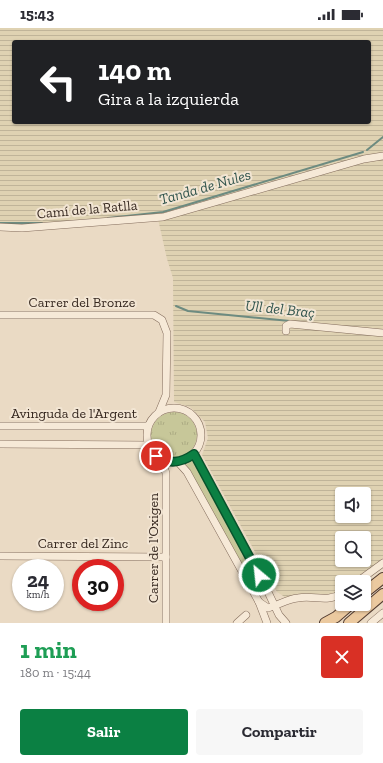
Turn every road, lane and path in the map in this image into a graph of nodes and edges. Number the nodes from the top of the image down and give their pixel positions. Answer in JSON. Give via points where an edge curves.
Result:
{"nodes":[{"id":1,"x":383,"y":156,"type":"edge"},
{"id":2,"x":0,"y":227,"type":"edge"},
{"id":3,"x":0,"y":315,"type":"edge"},
{"id":4,"x":286,"y":331,"type":"dead end"},
{"id":5,"x":383,"y":333,"type":"edge"},
{"id":6,"x":166,"y":395,"type":"junction"},
{"id":7,"x":173,"y":408,"type":"junction"},
{"id":8,"x":159,"y":412,"type":"junction"},
{"id":9,"x":0,"y":426,"type":"edge"},
{"id":10,"x":148,"y":426,"type":"junction"},
{"id":11,"x":0,"y":444,"type":"edge"},
{"id":12,"x":149,"y":445,"type":"junction"},
{"id":13,"x":194,"y":454,"type":"junction"},
{"id":14,"x":162,"y":459,"type":"junction"},
{"id":15,"x":175,"y":462,"type":"junction"},
{"id":16,"x":166,"y":473,"type":"junction"},
{"id":17,"x":0,"y":556,"type":"edge"},
{"id":18,"x":166,"y":557,"type":"junction"},
{"id":19,"x":383,"y":562,"type":"edge"},
{"id":20,"x":366,"y":575,"type":"edge"},
{"id":21,"x":383,"y":578,"type":"edge"},
{"id":22,"x":371,"y":587,"type":"edge"},
{"id":23,"x":268,"y":592,"type":"junction"},
{"id":24,"x":383,"y":594,"type":"edge"},
{"id":25,"x":335,"y":597,"type":"edge"},
{"id":26,"x":284,"y":600,"type":"junction"},
{"id":27,"x":259,"y":602,"type":"junction"},
{"id":28,"x":275,"y":606,"type":"junction"},
{"id":29,"x":343,"y":611,"type":"edge"},
{"id":30,"x":383,"y":613,"type":"edge"},
{"id":31,"x":246,"y":615,"type":"dead end"},
{"id":32,"x":166,"y":623,"type":"edge"},
{"id":33,"x":237,"y":623,"type":"edge"},
{"id":34,"x":267,"y":623,"type":"edge"},
{"id":35,"x":286,"y":623,"type":"edge"},
{"id":36,"x":325,"y":623,"type":"edge"},
{"id":37,"x":349,"y":623,"type":"edge"},
{"id":38,"x":371,"y":623,"type":"edge"}],
"edges":[{"from":1,"to":2,"type":"street","name":"Camí de la Ratlla","via":[[364,159],[163,216],[22,228]]},
{"from":3,"to":6,"type":"street","name":"Carrer del Bronze","via":[[154,315],[162,320],[167,334]]},
{"from":4,"to":5,"type":"street","via":[[286,326],[290,324]]},
{"from":6,"to":7,"type":"street"},
{"from":6,"to":8,"type":"street"},
{"from":7,"to":8,"type":"street"},
{"from":7,"to":13,"type":"street","via":[[189,413],[200,428],[200,442]]},
{"from":8,"to":10,"type":"street"},
{"from":9,"to":10,"type":"street","name":"Avinguda de l'Argent"},
{"from":10,"to":12,"type":"street"},
{"from":11,"to":12,"type":"street"},
{"from":12,"to":14,"type":"street","via":[[156,456]]},
{"from":13,"to":15,"type":"street"},
{"from":13,"to":23,"type":"street"},
{"from":14,"to":15,"type":"street"},
{"from":14,"to":16,"type":"street","name":"Carrer de l'Oxigen"},
{"from":15,"to":16,"type":"street","name":"Carrer de l'Oxigen"},
{"from":15,"to":27,"type":"street","via":[[187,472]]},
{"from":16,"to":18,"type":"street","name":"Carrer de l'Oxigen"},
{"from":17,"to":18,"type":"street","name":"Carrer del Zinc"},
{"from":18,"to":32,"type":"street","name":"Carrer de l'Oxigen"},
{"from":19,"to":20,"type":"street"},
{"from":21,"to":22,"type":"main road"},
{"from":23,"to":26,"type":"street"},
{"from":23,"to":28,"type":"street"},
{"from":24,"to":37,"type":"main road"},
{"from":25,"to":26,"type":"street","via":[[302,597]]},
{"from":26,"to":28,"type":"street"},
{"from":27,"to":28,"type":"street","via":[[268,608]]},
{"from":27,"to":34,"type":"street"},
{"from":28,"to":35,"type":"street"},
{"from":29,"to":36,"type":"main road"},
{"from":30,"to":38,"type":"street"},
{"from":31,"to":33,"type":"street"}]}
